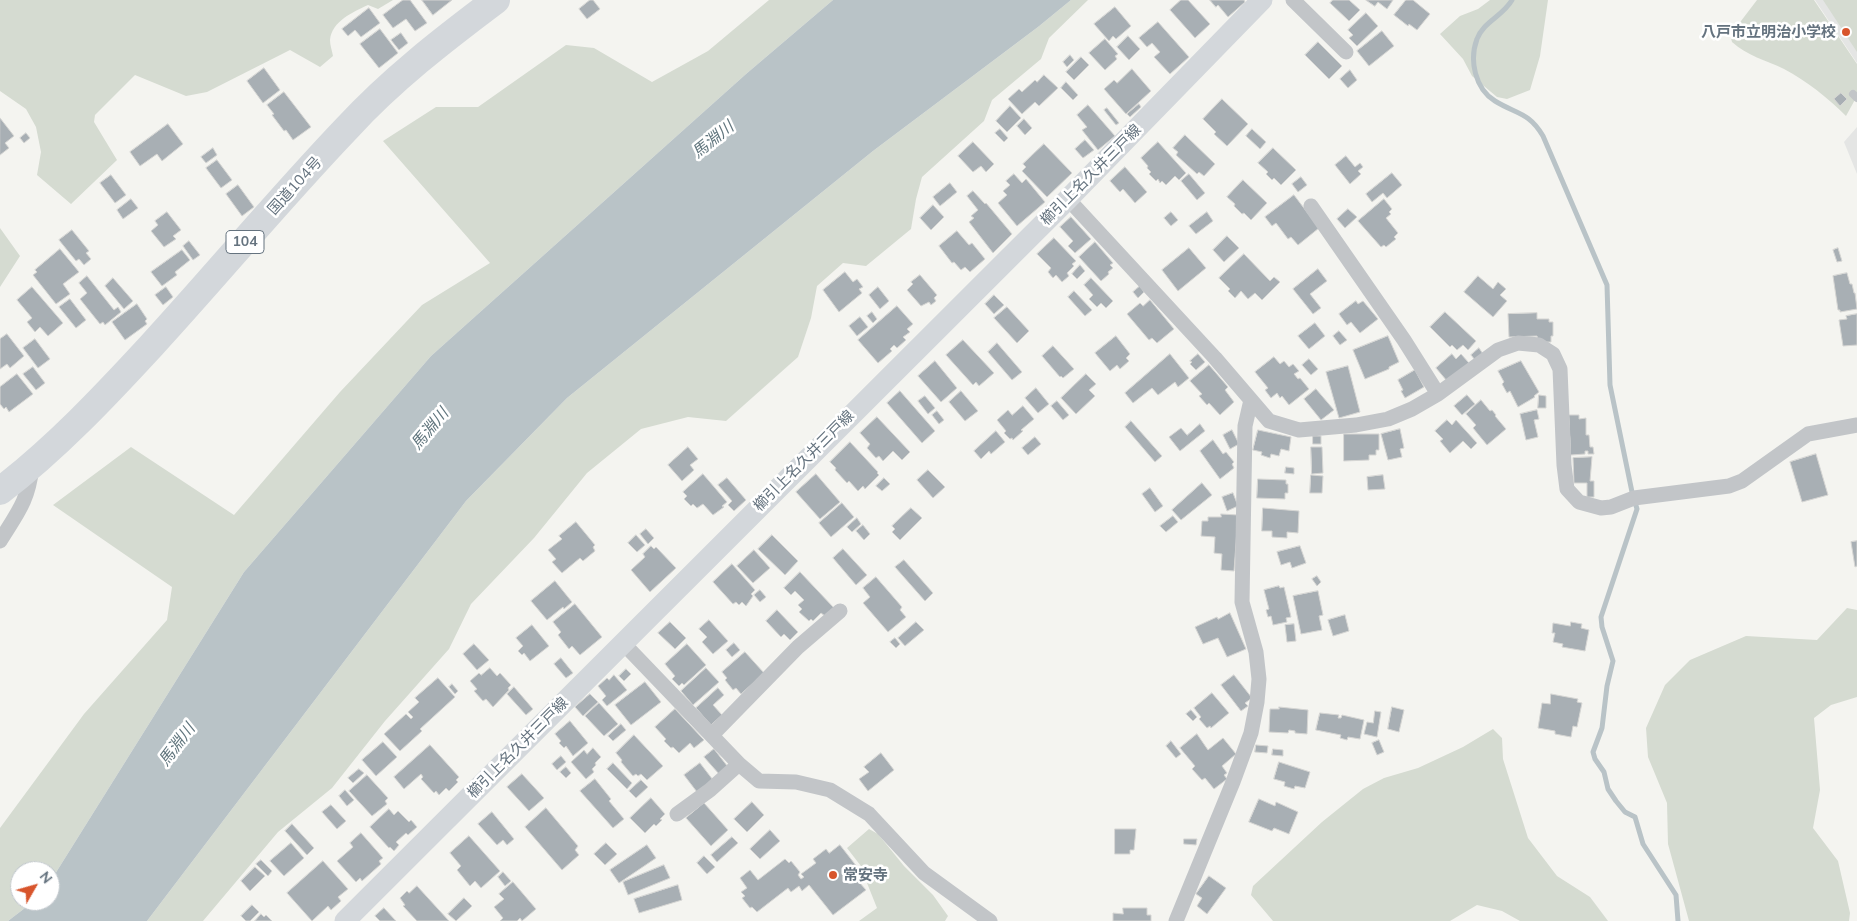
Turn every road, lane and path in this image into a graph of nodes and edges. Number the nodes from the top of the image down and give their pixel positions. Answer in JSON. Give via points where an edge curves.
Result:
{"nodes":[{"id":1,"x":496,"y":0,"type":"edge"},
{"id":2,"x":1262,"y":0,"type":"edge"},
{"id":3,"x":1293,"y":0,"type":"edge"},
{"id":4,"x":1346,"y":52,"type":"dead end"},
{"id":5,"x":1068,"y":198,"type":"junction"},
{"id":6,"x":1311,"y":206,"type":"dead end"},
{"id":7,"x":1438,"y":394,"type":"junction"},
{"id":8,"x":1251,"y":400,"type":"junction"},
{"id":9,"x":1857,"y":425,"type":"edge"},
{"id":10,"x":32,"y":467,"type":"junction"},
{"id":11,"x":0,"y":491,"type":"edge"},
{"id":12,"x":0,"y":541,"type":"edge"},
{"id":13,"x":840,"y":612,"type":"dead end"},
{"id":14,"x":622,"y":643,"type":"junction"},
{"id":15,"x":712,"y":736,"type":"junction"},
{"id":16,"x":738,"y":764,"type":"junction"},
{"id":17,"x":677,"y":814,"type":"dead end"},
{"id":18,"x":345,"y":921,"type":"edge"},
{"id":19,"x":990,"y":921,"type":"edge"},
{"id":20,"x":1176,"y":921,"type":"edge"}],
"edges":[{"from":1,"to":10,"type":"highway","name":"国道104号","number":"104","via":[[394,81],[347,127],[108,393]]},
{"from":2,"to":5,"type":"main road","name":"櫛引上名久井三戸線"},
{"from":3,"to":4,"type":"street"},
{"from":5,"to":8,"type":"street"},
{"from":5,"to":14,"type":"main road","name":"櫛引上名久井三戸線"},
{"from":6,"to":7,"type":"street"},
{"from":7,"to":8,"type":"street","via":[[1388,419],[1299,430],[1269,420]]},
{"from":7,"to":9,"type":"street","via":[[1498,350],[1518,343],[1539,345],[1553,354],[1560,369],[1567,489],[1579,502],[1601,508],[1634,498],[1729,486],[1742,481],[1808,434]]},
{"from":8,"to":20,"type":"street","via":[[1244,426],[1242,602],[1256,652],[1257,702],[1251,733],[1233,782]]},
{"from":10,"to":11,"type":"highway","name":"国道104号","number":"104"},
{"from":10,"to":12,"type":"street","via":[[26,500]]},
{"from":13,"to":15,"type":"street","via":[[798,646]]},
{"from":14,"to":15,"type":"street"},
{"from":14,"to":18,"type":"main road","name":"櫛引上名久井三戸線"},
{"from":15,"to":16,"type":"street"},
{"from":16,"to":17,"type":"street"},
{"from":16,"to":19,"type":"street","via":[[758,781],[796,782],[830,790],[869,814],[924,873]]}]}
